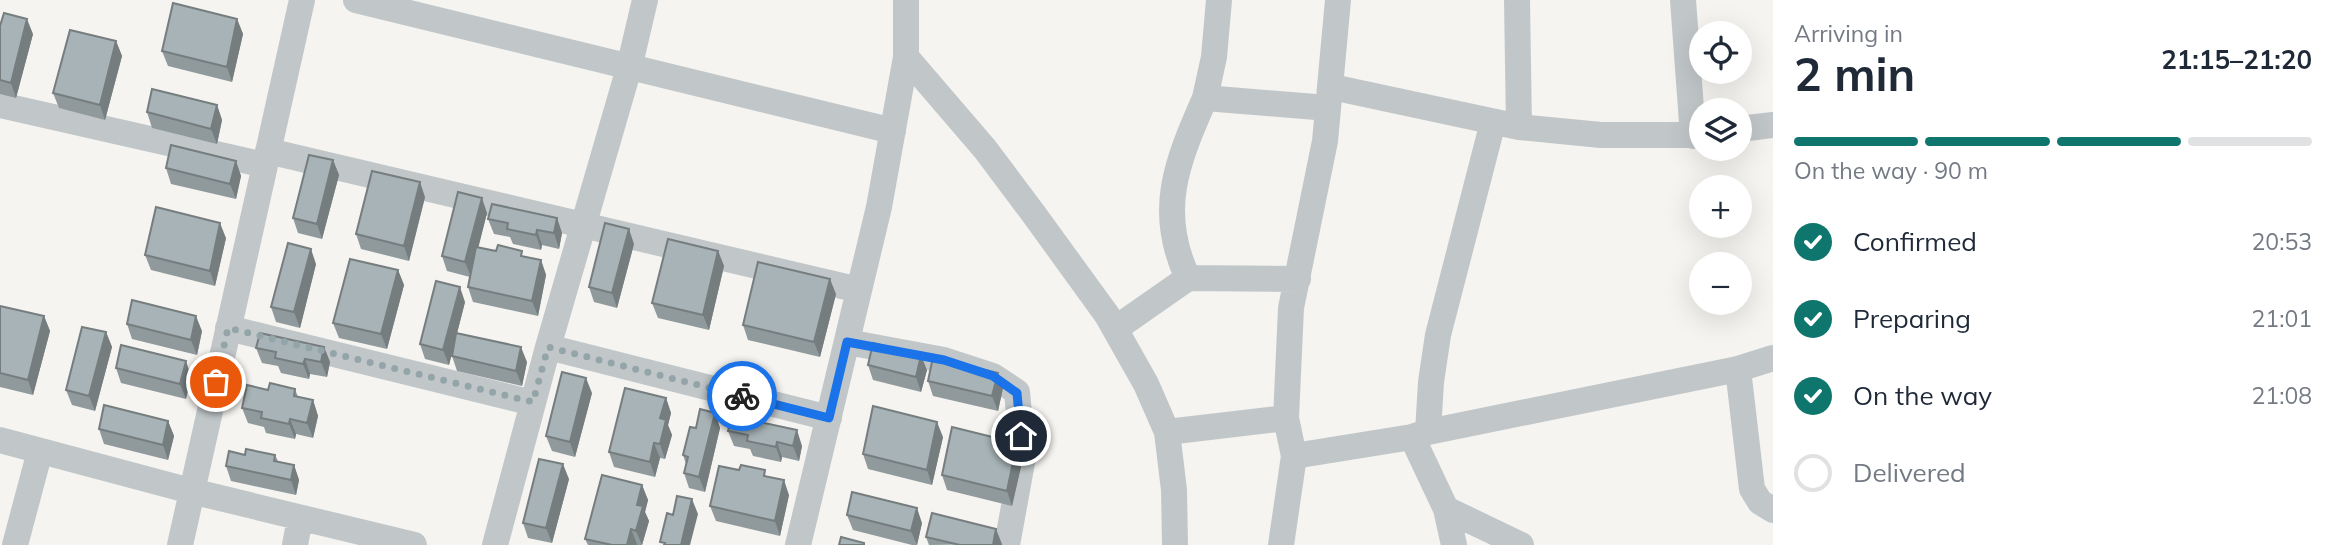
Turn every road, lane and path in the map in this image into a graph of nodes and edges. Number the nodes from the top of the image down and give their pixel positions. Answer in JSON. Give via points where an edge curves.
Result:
{"nodes":[{"id":1,"x":302,"y":0,"type":"edge"},
{"id":2,"x":356,"y":0,"type":"edge"},
{"id":3,"x":645,"y":0,"type":"edge"},
{"id":4,"x":906,"y":0,"type":"edge"},
{"id":5,"x":1219,"y":0,"type":"edge"},
{"id":6,"x":1338,"y":0,"type":"edge"},
{"id":7,"x":1517,"y":0,"type":"edge"},
{"id":8,"x":1683,"y":0,"type":"edge"},
{"id":9,"x":905,"y":57,"type":"junction"},
{"id":10,"x":629,"y":68,"type":"junction"},
{"id":11,"x":1330,"y":97,"type":"junction"},
{"id":12,"x":1205,"y":98,"type":"junction"},
{"id":13,"x":1693,"y":98,"type":"edge"},
{"id":14,"x":0,"y":105,"type":"edge"},
{"id":15,"x":1493,"y":122,"type":"junction"},
{"id":16,"x":1773,"y":125,"type":"edge"},
{"id":17,"x":1519,"y":127,"type":"junction"},
{"id":18,"x":1752,"y":128,"type":"edge"},
{"id":19,"x":892,"y":131,"type":"junction"},
{"id":20,"x":1689,"y":135,"type":"edge"},
{"id":21,"x":266,"y":158,"type":"junction"},
{"id":22,"x":582,"y":224,"type":"junction"},
{"id":23,"x":1188,"y":278,"type":"junction"},
{"id":24,"x":1298,"y":279,"type":"junction"},
{"id":25,"x":859,"y":290,"type":"junction"},
{"id":26,"x":228,"y":328,"type":"junction"},
{"id":27,"x":1115,"y":329,"type":"junction"},
{"id":28,"x":847,"y":342,"type":"junction"},
{"id":29,"x":548,"y":347,"type":"junction"},
{"id":30,"x":1773,"y":358,"type":"edge"},
{"id":31,"x":1738,"y":369,"type":"junction"},
{"id":32,"x":533,"y":402,"type":"junction"},
{"id":33,"x":829,"y":418,"type":"junction"},
{"id":34,"x":1286,"y":418,"type":"junction"},
{"id":35,"x":1167,"y":432,"type":"junction"},
{"id":36,"x":1420,"y":435,"type":"junction"},
{"id":37,"x":0,"y":440,"type":"edge"},
{"id":38,"x":40,"y":451,"type":"junction"},
{"id":39,"x":1294,"y":456,"type":"junction"},
{"id":40,"x":191,"y":491,"type":"junction"},
{"id":41,"x":1446,"y":509,"type":"junction"},
{"id":42,"x":1773,"y":510,"type":"edge"},
{"id":43,"x":300,"y":518,"type":"junction"},
{"id":44,"x":380,"y":541,"type":"edge"},
{"id":45,"x":15,"y":545,"type":"edge"},
{"id":46,"x":180,"y":545,"type":"edge"},
{"id":47,"x":295,"y":545,"type":"edge"},
{"id":48,"x":414,"y":545,"type":"edge"},
{"id":49,"x":495,"y":545,"type":"edge"},
{"id":50,"x":798,"y":545,"type":"edge"},
{"id":51,"x":1007,"y":545,"type":"edge"},
{"id":52,"x":1175,"y":545,"type":"edge"},
{"id":53,"x":1281,"y":545,"type":"edge"},
{"id":54,"x":1454,"y":545,"type":"edge"},
{"id":55,"x":1521,"y":545,"type":"edge"}],
"edges":[{"from":1,"to":21,"type":"street"},
{"from":2,"to":10,"type":"street"},
{"from":3,"to":10,"type":"street"},
{"from":4,"to":9,"type":"street"},
{"from":5,"to":12,"type":"street"},
{"from":6,"to":11,"type":"street"},
{"from":7,"to":17,"type":"street"},
{"from":8,"to":13,"type":"street"},
{"from":9,"to":19,"type":"street"},
{"from":9,"to":27,"type":"street","via":[[985,149]]},
{"from":10,"to":19,"type":"street"},
{"from":10,"to":22,"type":"street"},
{"from":11,"to":12,"type":"street"},
{"from":11,"to":15,"type":"street"},
{"from":11,"to":24,"type":"street"},
{"from":12,"to":23,"type":"street","via":[[1183,147],[1172,203],[1173,237]]},
{"from":14,"to":21,"type":"street"},
{"from":15,"to":17,"type":"street"},
{"from":15,"to":36,"type":"street","via":[[1438,335]]},
{"from":16,"to":18,"type":"street"},
{"from":17,"to":20,"type":"street","via":[[1601,135]]},
{"from":19,"to":25,"type":"street"},
{"from":21,"to":22,"type":"street"},
{"from":21,"to":26,"type":"street"},
{"from":22,"to":25,"type":"street"},
{"from":22,"to":29,"type":"street"},
{"from":23,"to":24,"type":"street"},
{"from":23,"to":27,"type":"street"},
{"from":24,"to":34,"type":"street","via":[[1291,308]]},
{"from":25,"to":28,"type":"street"},
{"from":26,"to":32,"type":"street"},
{"from":26,"to":40,"type":"street"},
{"from":27,"to":35,"type":"street"},
{"from":28,"to":33,"type":"street"},
{"from":28,"to":51,"type":"street","via":[[944,360],[993,376],[1017,393],[1023,457]]},
{"from":29,"to":32,"type":"street"},
{"from":29,"to":33,"type":"street"},
{"from":30,"to":31,"type":"street"},
{"from":31,"to":36,"type":"street"},
{"from":31,"to":42,"type":"street","via":[[1752,489],[1760,502]]},
{"from":32,"to":49,"type":"street"},
{"from":33,"to":50,"type":"street"},
{"from":34,"to":35,"type":"street"},
{"from":34,"to":39,"type":"street"},
{"from":35,"to":52,"type":"street"},
{"from":36,"to":39,"type":"street"},
{"from":36,"to":41,"type":"street"},
{"from":37,"to":38,"type":"street"},
{"from":38,"to":40,"type":"street"},
{"from":38,"to":45,"type":"street"},
{"from":39,"to":53,"type":"street"},
{"from":40,"to":43,"type":"street"},
{"from":40,"to":46,"type":"street"},
{"from":41,"to":54,"type":"street"},
{"from":41,"to":55,"type":"street"},
{"from":43,"to":44,"type":"street"},
{"from":43,"to":47,"type":"street"},
{"from":44,"to":48,"type":"street"}]}
